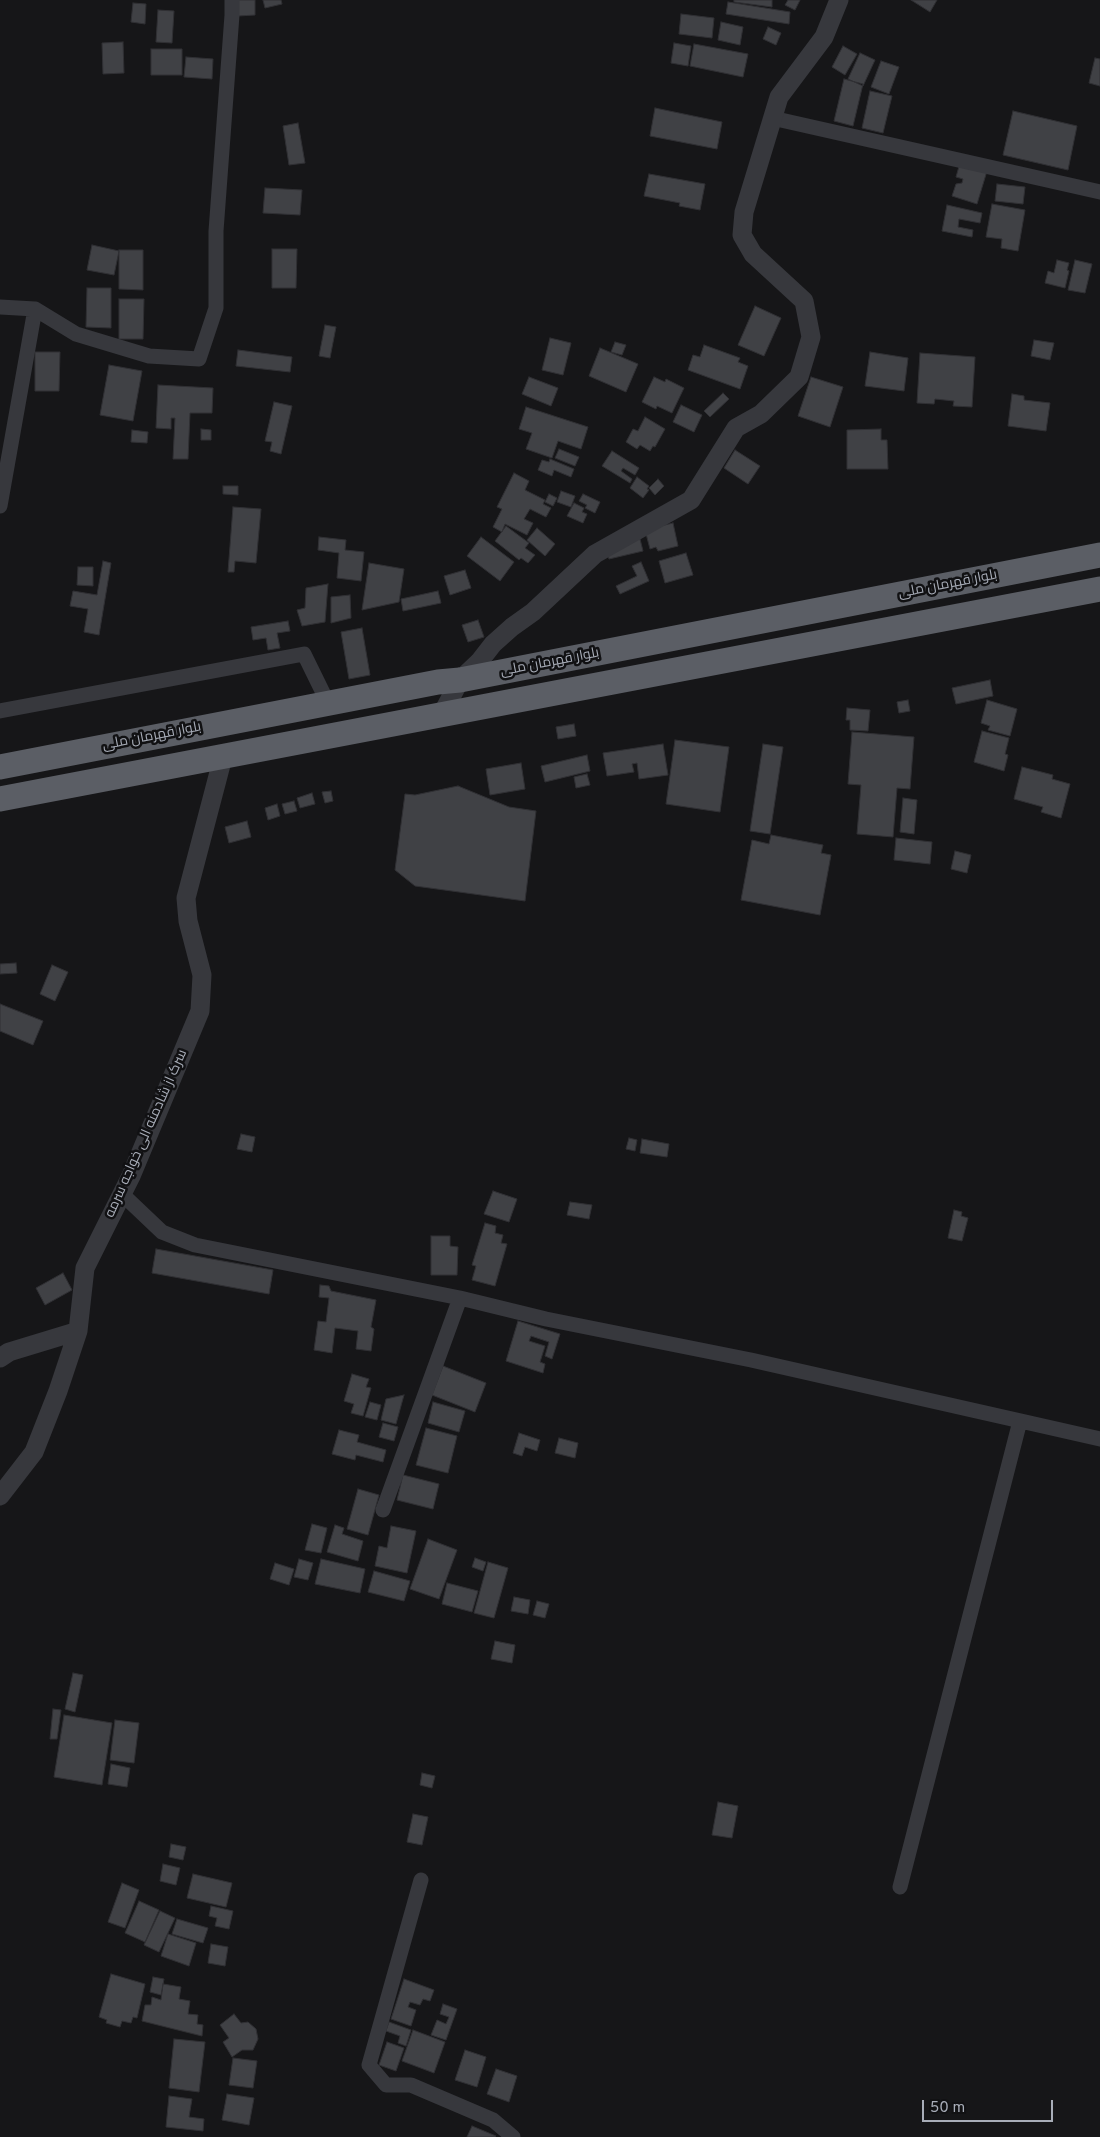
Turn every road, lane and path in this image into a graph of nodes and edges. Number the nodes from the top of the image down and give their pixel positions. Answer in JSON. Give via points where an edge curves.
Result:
{"nodes":[{"id":1,"x":232,"y":0,"type":"edge"},
{"id":2,"x":839,"y":0,"type":"edge"},
{"id":3,"x":772,"y":118,"type":"junction"},
{"id":4,"x":1100,"y":192,"type":"edge"},
{"id":5,"x":0,"y":307,"type":"edge"},
{"id":6,"x":35,"y":309,"type":"junction"},
{"id":7,"x":0,"y":506,"type":"edge"},
{"id":8,"x":1100,"y":556,"type":"edge"},
{"id":9,"x":1100,"y":589,"type":"edge"},
{"id":10,"x":460,"y":680,"type":"junction"},
{"id":11,"x":328,"y":703,"type":"junction"},
{"id":12,"x":0,"y":712,"type":"edge"},
{"id":13,"x":441,"y":716,"type":"junction"},
{"id":14,"x":223,"y":757,"type":"junction"},
{"id":15,"x":0,"y":767,"type":"edge"},
{"id":16,"x":0,"y":799,"type":"edge"},
{"id":17,"x":122,"y":1194,"type":"junction"},
{"id":18,"x":460,"y":1298,"type":"junction"},
{"id":19,"x":78,"y":1331,"type":"junction"},
{"id":20,"x":0,"y":1358,"type":"edge"},
{"id":21,"x":1020,"y":1421,"type":"junction"},
{"id":22,"x":1100,"y":1439,"type":"edge"},
{"id":23,"x":0,"y":1496,"type":"edge"},
{"id":24,"x":383,"y":1510,"type":"dead end"},
{"id":25,"x":421,"y":1880,"type":"dead end"},
{"id":26,"x":900,"y":1887,"type":"dead end"},
{"id":27,"x":513,"y":2137,"type":"edge"}],
"edges":[{"from":1,"to":6,"type":"street","via":[[216,231],[216,308],[199,359],[149,356],[76,334]]},
{"from":2,"to":3,"type":"street","via":[[824,37],[779,97]]},
{"from":3,"to":4,"type":"street"},
{"from":3,"to":10,"type":"street","via":[[744,212],[742,235],[753,254],[804,301],[812,337],[799,377],[761,414],[736,428],[691,500],[595,554],[493,644]]},
{"from":5,"to":6,"type":"street"},
{"from":6,"to":7,"type":"street"},
{"from":8,"to":10,"type":"highway","name":"بلوار قهرمان ملی"},
{"from":9,"to":13,"type":"highway"},
{"from":10,"to":11,"type":"highway","name":"بلوار قهرمان ملی"},
{"from":10,"to":13,"type":"street"},
{"from":11,"to":12,"type":"street","via":[[304,654]]},
{"from":11,"to":15,"type":"highway","name":"بلوار قهرمان ملی"},
{"from":13,"to":14,"type":"highway"},
{"from":14,"to":16,"type":"highway"},
{"from":14,"to":17,"type":"street","name":"سرک از شادمنه الی خواجه سرمه","via":[[186,898],[188,922],[202,975],[200,1011]]},
{"from":17,"to":18,"type":"street","via":[[162,1232],[195,1245]]},
{"from":17,"to":19,"type":"street","name":"سرک از شادمنه الی خواجه سرمه","via":[[85,1268]]},
{"from":18,"to":21,"type":"street"},
{"from":18,"to":24,"type":"street"},
{"from":19,"to":20,"type":"street","via":[[9,1352]]},
{"from":19,"to":23,"type":"street","name":"سرک از شادمنه الی خواجه سرمه","via":[[34,1452]]},
{"from":21,"to":22,"type":"street"},
{"from":21,"to":26,"type":"street"},
{"from":25,"to":27,"type":"street","via":[[369,2065],[386,2085],[411,2084],[493,2120]]}]}
